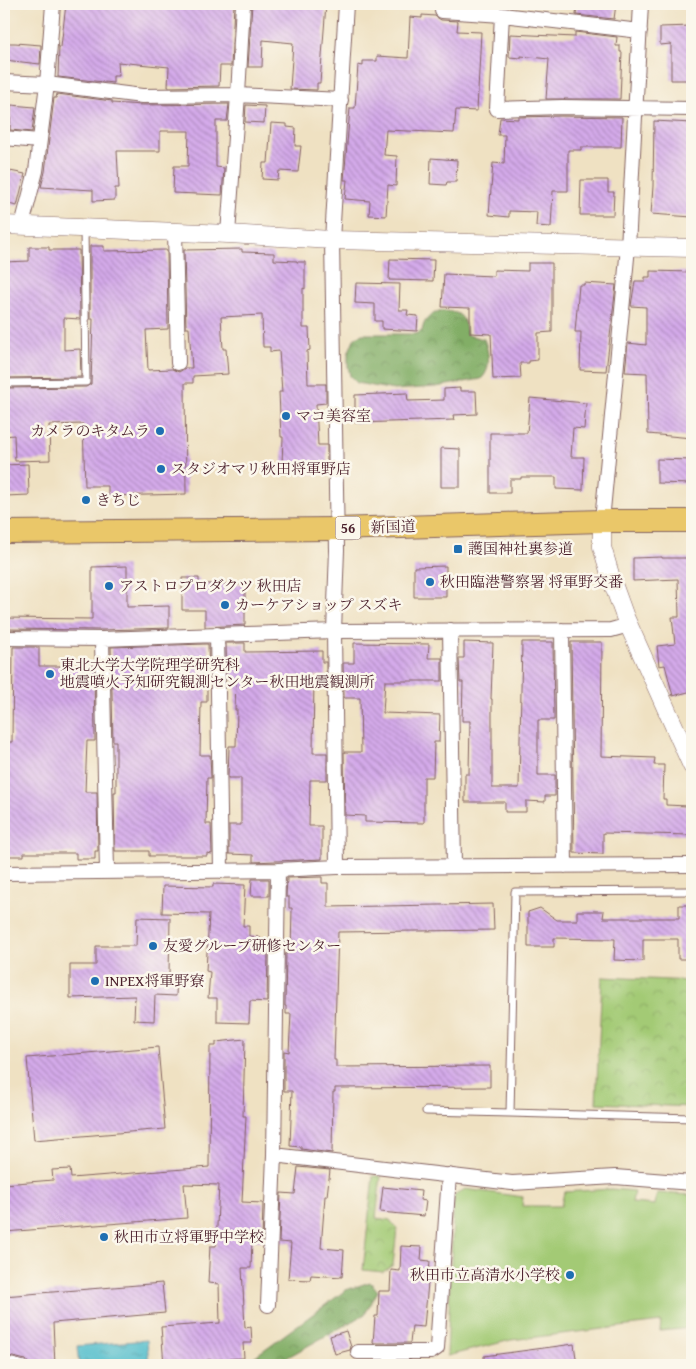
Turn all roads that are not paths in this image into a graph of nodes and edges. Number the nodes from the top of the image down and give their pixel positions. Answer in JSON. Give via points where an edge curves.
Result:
{"nodes":[{"id":1,"x":52,"y":4,"type":"edge"},
{"id":2,"x":243,"y":4,"type":"edge"},
{"id":3,"x":346,"y":4,"type":"edge"},
{"id":4,"x":641,"y":4,"type":"edge"},
{"id":5,"x":442,"y":10,"type":"dead end"},
{"id":6,"x":502,"y":15,"type":"junction"},
{"id":7,"x":640,"y":31,"type":"junction"},
{"id":8,"x":4,"y":82,"type":"edge"},
{"id":9,"x":47,"y":84,"type":"junction"},
{"id":10,"x":238,"y":95,"type":"junction"},
{"id":11,"x":341,"y":100,"type":"junction"},
{"id":12,"x":635,"y":107,"type":"junction"},
{"id":13,"x":692,"y":108,"type":"edge"},
{"id":14,"x":4,"y":138,"type":"edge"},
{"id":15,"x":39,"y":141,"type":"junction"},
{"id":16,"x":4,"y":225,"type":"edge"},
{"id":17,"x":22,"y":225,"type":"junction"},
{"id":18,"x":84,"y":228,"type":"junction"},
{"id":19,"x":175,"y":231,"type":"junction"},
{"id":20,"x":228,"y":234,"type":"junction"},
{"id":21,"x":332,"y":240,"type":"junction"},
{"id":22,"x":628,"y":247,"type":"junction"},
{"id":23,"x":692,"y":248,"type":"edge"},
{"id":24,"x":178,"y":363,"type":"dead end"},
{"id":25,"x":4,"y":382,"type":"edge"},
{"id":26,"x":602,"y":521,"type":"junction"},
{"id":27,"x":692,"y":521,"type":"edge"},
{"id":28,"x":336,"y":529,"type":"junction"},
{"id":29,"x":4,"y":532,"type":"edge"},
{"id":30,"x":629,"y":625,"type":"junction"},
{"id":31,"x":450,"y":630,"type":"junction"},
{"id":32,"x":562,"y":630,"type":"junction"},
{"id":33,"x":334,"y":631,"type":"junction"},
{"id":34,"x":216,"y":634,"type":"junction"},
{"id":35,"x":4,"y":638,"type":"edge"},
{"id":36,"x":102,"y":638,"type":"junction"},
{"id":37,"x":692,"y":766,"type":"edge"},
{"id":38,"x":692,"y":865,"type":"edge"},
{"id":39,"x":454,"y":866,"type":"junction"},
{"id":40,"x":565,"y":866,"type":"junction"},
{"id":41,"x":337,"y":867,"type":"junction"},
{"id":42,"x":220,"y":870,"type":"junction"},
{"id":43,"x":278,"y":870,"type":"junction"},
{"id":44,"x":107,"y":871,"type":"junction"},
{"id":45,"x":4,"y":873,"type":"edge"},
{"id":46,"x":692,"y":892,"type":"edge"},
{"id":47,"x":426,"y":1111,"type":"dead end"},
{"id":48,"x":510,"y":1113,"type":"junction"},
{"id":49,"x":692,"y":1118,"type":"edge"},
{"id":50,"x":274,"y":1154,"type":"junction"},
{"id":51,"x":449,"y":1175,"type":"junction"},
{"id":52,"x":692,"y":1183,"type":"edge"},
{"id":53,"x":268,"y":1305,"type":"dead end"},
{"id":54,"x":358,"y":1352,"type":"dead end"},
{"id":55,"x":4,"y":1360,"type":"edge"},
{"id":56,"x":24,"y":1365,"type":"edge"}],
"edges":[{"from":1,"to":9,"type":"street"},
{"from":2,"to":10,"type":"street"},
{"from":3,"to":11,"type":"street"},
{"from":4,"to":7,"type":"street"},
{"from":5,"to":6,"type":"street"},
{"from":6,"to":7,"type":"street"},
{"from":6,"to":12,"type":"street","via":[[497,109]]},
{"from":7,"to":12,"type":"street"},
{"from":8,"to":9,"type":"street"},
{"from":9,"to":10,"type":"street","via":[[142,96]]},
{"from":9,"to":15,"type":"street"},
{"from":10,"to":11,"type":"street"},
{"from":10,"to":20,"type":"street"},
{"from":11,"to":21,"type":"street"},
{"from":12,"to":13,"type":"street"},
{"from":12,"to":22,"type":"street"},
{"from":14,"to":15,"type":"street"},
{"from":15,"to":17,"type":"street","via":[[36,171]]},
{"from":16,"to":17,"type":"street"},
{"from":17,"to":18,"type":"street"},
{"from":18,"to":19,"type":"street"},
{"from":18,"to":25,"type":"lane","via":[[86,382]]},
{"from":19,"to":20,"type":"street"},
{"from":19,"to":24,"type":"street"},
{"from":20,"to":21,"type":"street"},
{"from":21,"to":22,"type":"street"},
{"from":21,"to":28,"type":"street"},
{"from":22,"to":23,"type":"street"},
{"from":22,"to":26,"type":"street"},
{"from":26,"to":27,"type":"main road","name":"新国道","number":"56"},
{"from":26,"to":28,"type":"main road","name":"新国道","number":"56"},
{"from":26,"to":30,"type":"street","via":[[602,547]]},
{"from":28,"to":29,"type":"main road","name":"新国道","number":"56"},
{"from":28,"to":33,"type":"street"},
{"from":30,"to":32,"type":"street","via":[[611,630]]},
{"from":30,"to":37,"type":"street"},
{"from":31,"to":32,"type":"street"},
{"from":31,"to":33,"type":"street"},
{"from":31,"to":39,"type":"street"},
{"from":32,"to":40,"type":"street"},
{"from":33,"to":34,"type":"street"},
{"from":33,"to":41,"type":"street"},
{"from":34,"to":36,"type":"street"},
{"from":34,"to":42,"type":"street"},
{"from":35,"to":36,"type":"street"},
{"from":36,"to":44,"type":"street"},
{"from":38,"to":40,"type":"street"},
{"from":39,"to":40,"type":"street"},
{"from":39,"to":41,"type":"street"},
{"from":41,"to":43,"type":"street"},
{"from":42,"to":43,"type":"street"},
{"from":42,"to":44,"type":"street"},
{"from":43,"to":50,"type":"street"},
{"from":44,"to":45,"type":"street"},
{"from":46,"to":48,"type":"lane","via":[[515,892]]},
{"from":47,"to":48,"type":"lane"},
{"from":48,"to":49,"type":"lane"},
{"from":50,"to":51,"type":"street"},
{"from":50,"to":53,"type":"street"},
{"from":51,"to":52,"type":"street","via":[[512,1183],[615,1177]]},
{"from":51,"to":54,"type":"street","via":[[437,1348],[431,1352]]},
{"from":55,"to":56,"type":"lane"}]}
